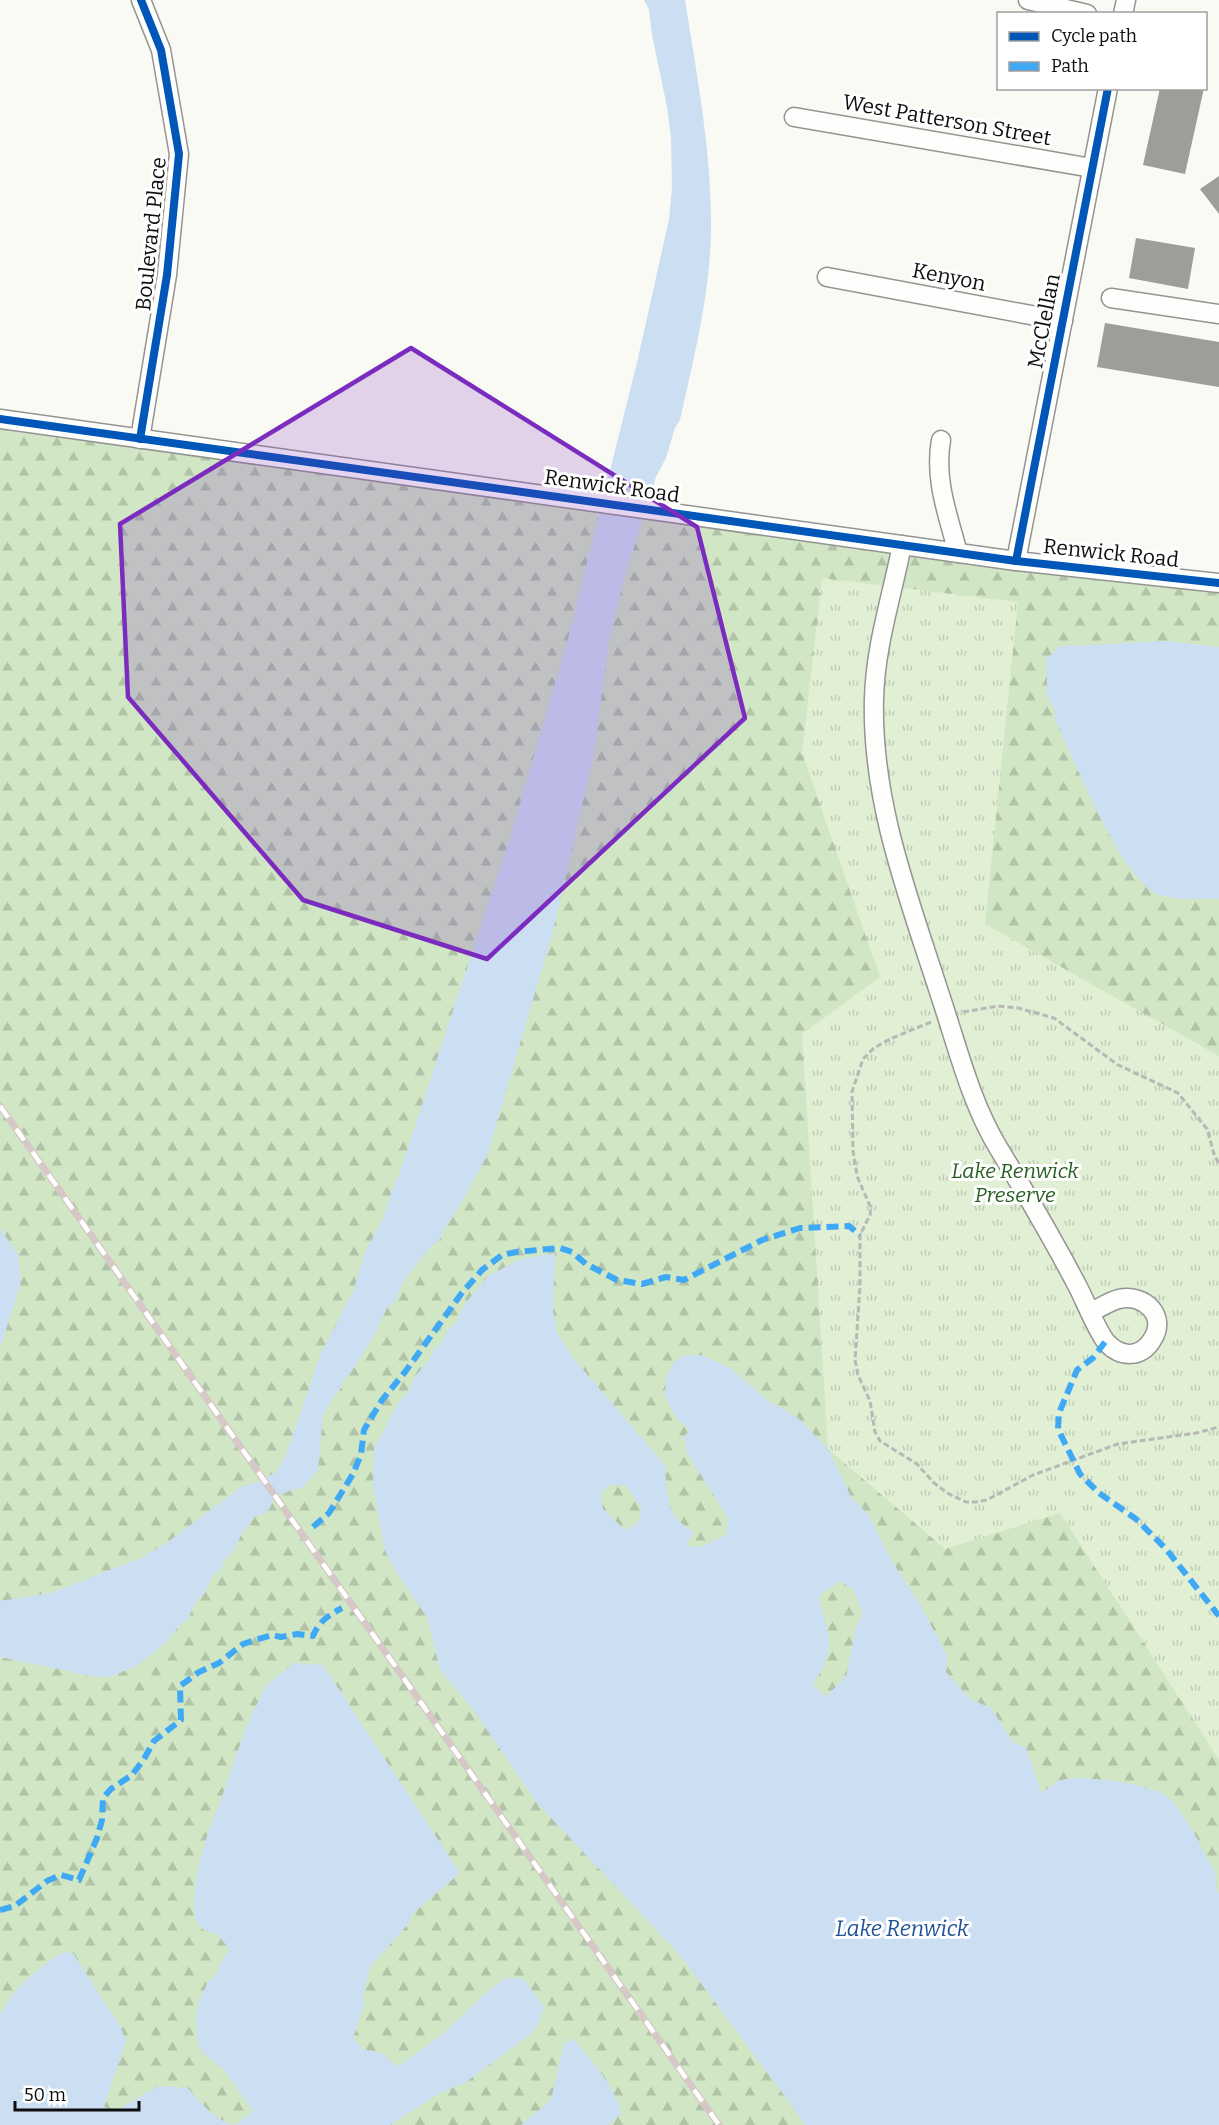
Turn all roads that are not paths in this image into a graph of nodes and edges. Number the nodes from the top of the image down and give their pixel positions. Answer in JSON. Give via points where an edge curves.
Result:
{"nodes":[{"id":1,"x":141,"y":0,"type":"edge"},
{"id":2,"x":1028,"y":0,"type":"edge"},
{"id":3,"x":1079,"y":12,"type":"edge"},
{"id":4,"x":1108,"y":90,"type":"edge"},
{"id":5,"x":794,"y":117,"type":"dead end"},
{"id":6,"x":1092,"y":168,"type":"junction"},
{"id":7,"x":827,"y":277,"type":"dead end"},
{"id":8,"x":1112,"y":298,"type":"dead end"},
{"id":9,"x":1219,"y":314,"type":"edge"},
{"id":10,"x":1063,"y":321,"type":"junction"},
{"id":11,"x":0,"y":419,"type":"edge"},
{"id":12,"x":140,"y":439,"type":"junction"},
{"id":13,"x":941,"y":440,"type":"dead end"},
{"id":14,"x":902,"y":545,"type":"junction"},
{"id":15,"x":958,"y":553,"type":"junction"},
{"id":16,"x":1016,"y":561,"type":"junction"},
{"id":17,"x":1219,"y":583,"type":"edge"},
{"id":18,"x":1092,"y":1312,"type":"dead end"}],
"edges":[{"from":1,"to":12,"type":"street","name":"Boulevard Place","via":[[161,50],[179,154],[167,275]]},
{"from":2,"to":3,"type":"street"},
{"from":4,"to":6,"type":"street","name":"McClellan"},
{"from":5,"to":6,"type":"street","name":"West Patterson Street"},
{"from":6,"to":10,"type":"street","name":"McClellan"},
{"from":7,"to":10,"type":"street","name":"Kenyon"},
{"from":8,"to":9,"type":"street"},
{"from":10,"to":16,"type":"street","name":"McClellan"},
{"from":11,"to":12,"type":"street","name":"Renwick Road"},
{"from":12,"to":14,"type":"street","name":"Renwick Road"},
{"from":13,"to":15,"type":"street","via":[[939,480]]},
{"from":14,"to":15,"type":"street","name":"Renwick Road"},
{"from":14,"to":18,"type":"street","via":[[881,642],[874,697],[879,788],[896,857],[984,1124],[1036,1208]]},
{"from":15,"to":16,"type":"street","name":"Renwick Road"},
{"from":16,"to":17,"type":"street","name":"Renwick Road"}]}
